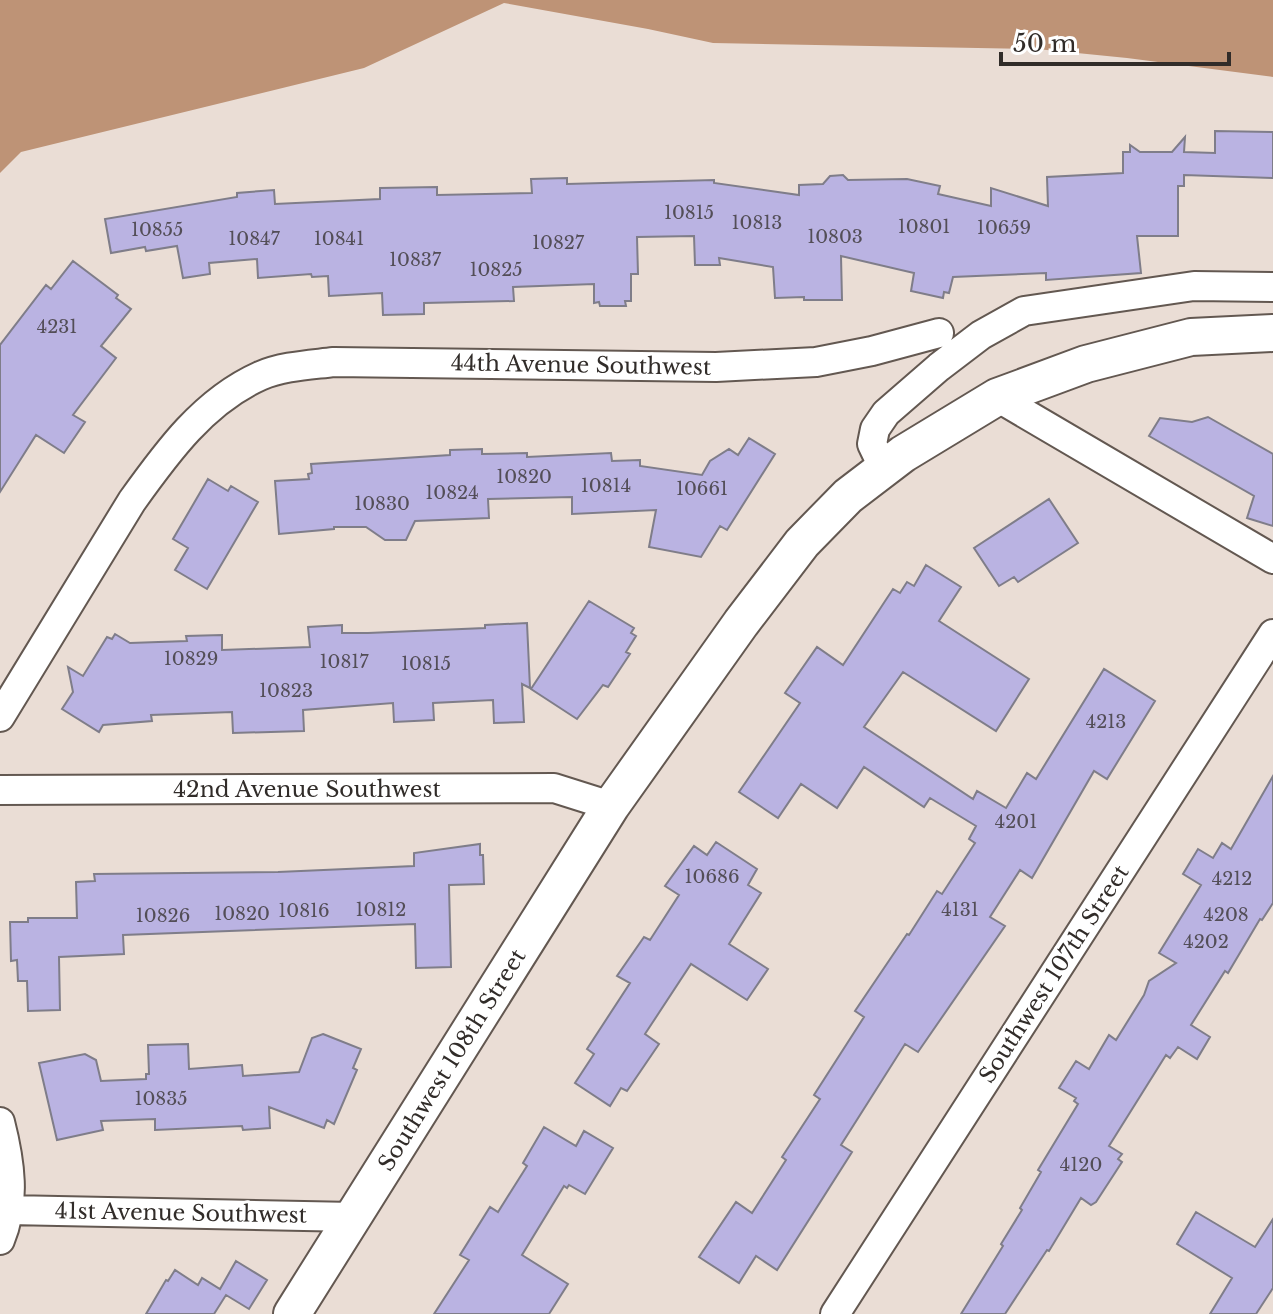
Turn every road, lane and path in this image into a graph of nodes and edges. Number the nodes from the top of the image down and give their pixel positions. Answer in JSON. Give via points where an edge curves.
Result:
{"nodes":[{"id":1,"x":1273,"y":287,"type":"edge"},
{"id":2,"x":939,"y":333,"type":"dead end"},
{"id":3,"x":1273,"y":333,"type":"edge"},
{"id":4,"x":997,"y":397,"type":"junction"},
{"id":5,"x":884,"y":469,"type":"junction"},
{"id":6,"x":1273,"y":559,"type":"edge"},
{"id":7,"x":1273,"y":634,"type":"edge"},
{"id":8,"x":0,"y":717,"type":"edge"},
{"id":9,"x":0,"y":790,"type":"edge"},
{"id":10,"x":611,"y":806,"type":"junction"},
{"id":11,"x":0,"y":1122,"type":"edge"},
{"id":12,"x":9,"y":1210,"type":"junction"},
{"id":13,"x":354,"y":1217,"type":"junction"},
{"id":14,"x":0,"y":1240,"type":"edge"},
{"id":15,"x":292,"y":1314,"type":"edge"},
{"id":16,"x":835,"y":1314,"type":"edge"}],
"edges":[{"from":1,"to":5,"type":"street","via":[[1194,286],[1024,311],[981,335],[886,413],[872,444]]},
{"from":2,"to":8,"type":"street","name":"44th Avenue Southwest","via":[[816,362],[334,362],[263,375],[226,393],[195,422],[132,501]]},
{"from":3,"to":4,"type":"street","name":"Southwest 108th Street","via":[[1191,337],[1086,364]]},
{"from":4,"to":5,"type":"street","name":"Southwest 108th Street"},
{"from":4,"to":6,"type":"street"},
{"from":5,"to":10,"type":"street","name":"Southwest 108th Street","via":[[848,496],[802,543]]},
{"from":7,"to":16,"type":"street","name":"Southwest 107th Street"},
{"from":9,"to":10,"type":"street","name":"42nd Avenue Southwest","via":[[554,788]]},
{"from":10,"to":13,"type":"street","name":"Southwest 108th Street"},
{"from":11,"to":12,"type":"street","via":[[10,1159]]},
{"from":12,"to":13,"type":"street","name":"41st Avenue Southwest"},
{"from":12,"to":14,"type":"street"},
{"from":13,"to":15,"type":"street","name":"Southwest 108th Street"}]}
